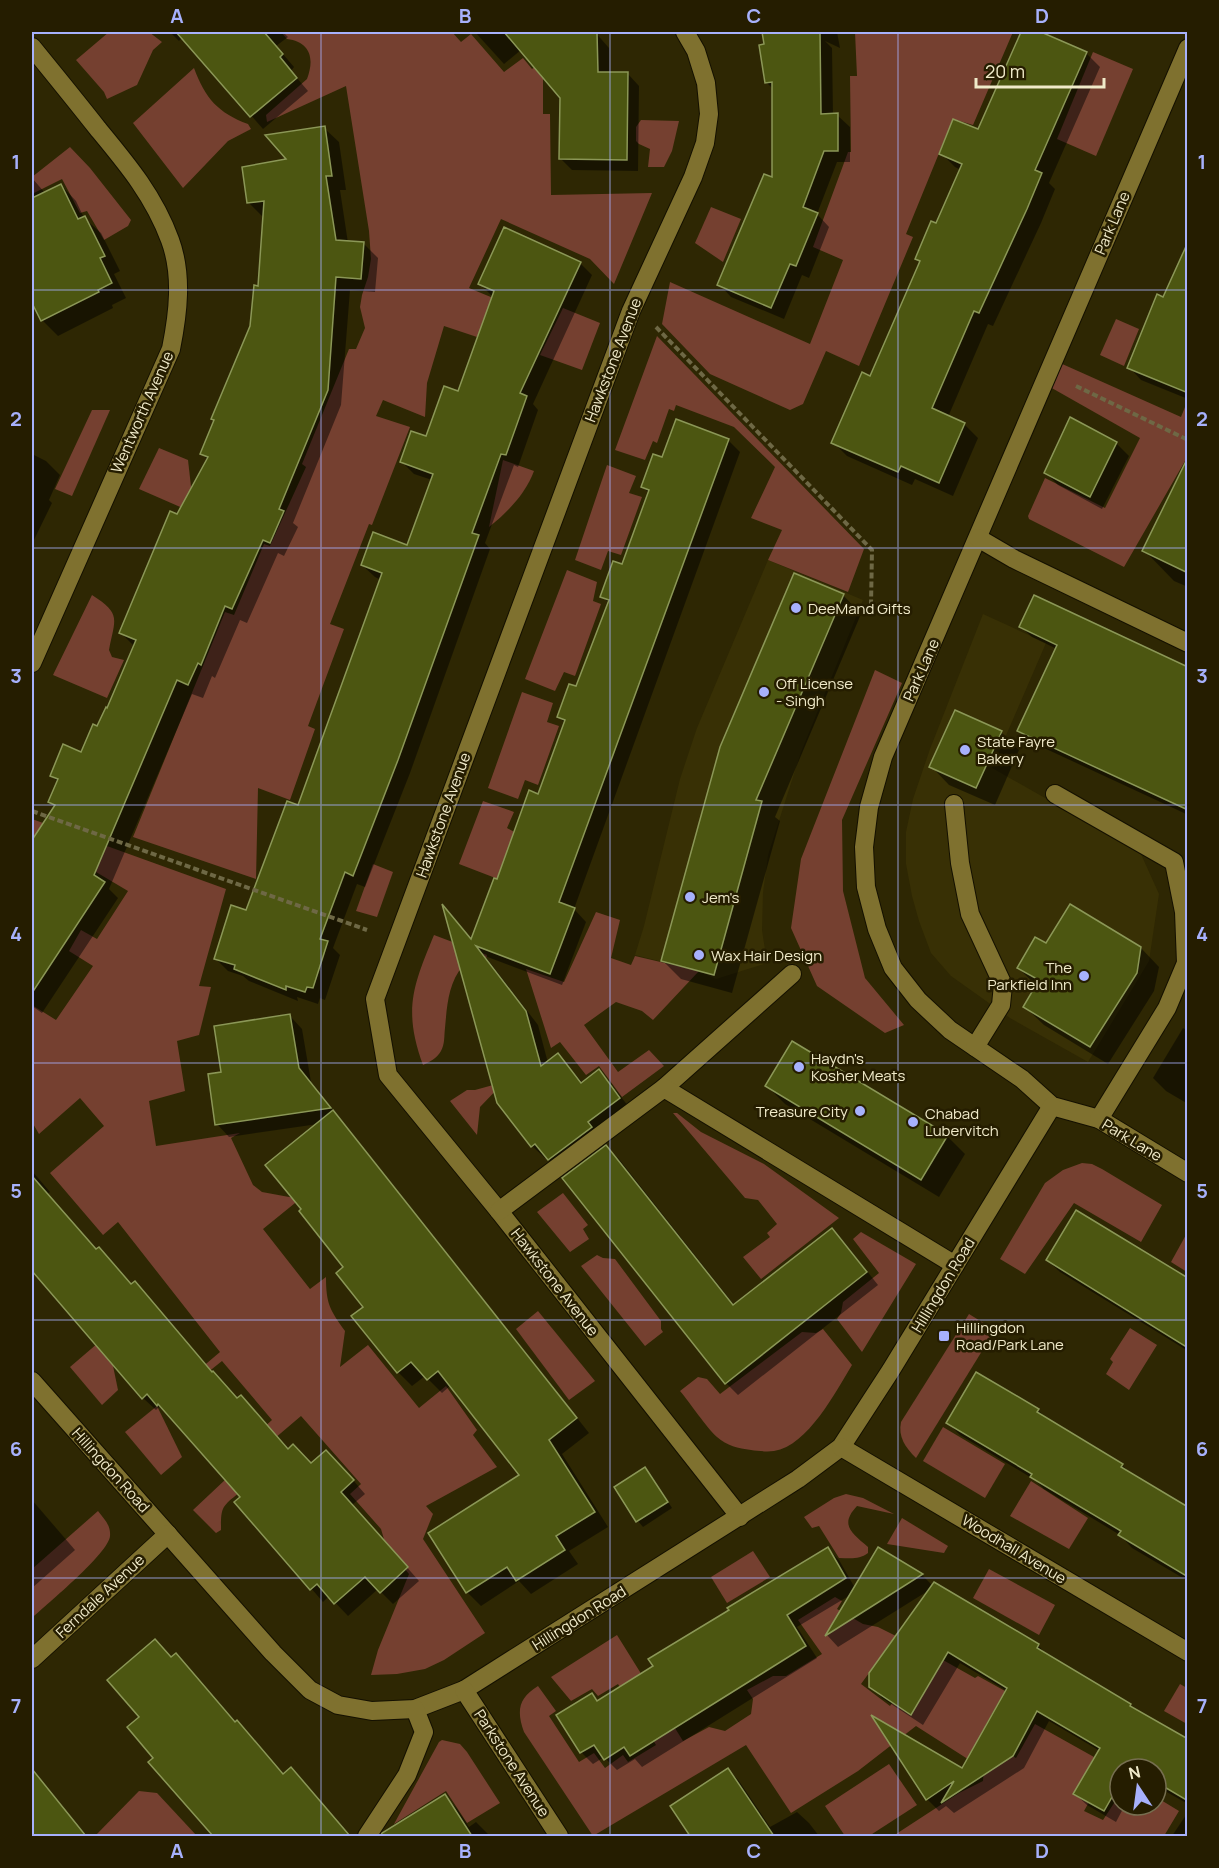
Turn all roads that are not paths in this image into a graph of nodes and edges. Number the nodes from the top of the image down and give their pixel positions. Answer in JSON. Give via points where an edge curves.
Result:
{"nodes":[{"id":1,"x":685,"y":32,"type":"edge"},
{"id":2,"x":32,"y":46,"type":"edge"},
{"id":3,"x":1188,"y":48,"type":"edge"},
{"id":4,"x":978,"y":538,"type":"junction"},
{"id":5,"x":1188,"y":643,"type":"edge"},
{"id":6,"x":32,"y":663,"type":"edge"},
{"id":7,"x":1055,"y":794,"type":"dead end"},
{"id":8,"x":954,"y":804,"type":"dead end"},
{"id":9,"x":1187,"y":963,"type":"edge"},
{"id":10,"x":792,"y":974,"type":"dead end"},
{"id":11,"x":975,"y":1047,"type":"junction"},
{"id":12,"x":664,"y":1088,"type":"junction"},
{"id":13,"x":1052,"y":1106,"type":"junction"},
{"id":14,"x":1099,"y":1119,"type":"junction"},
{"id":15,"x":1188,"y":1173,"type":"edge"},
{"id":16,"x":499,"y":1211,"type":"junction"},
{"id":17,"x":955,"y":1265,"type":"junction"},
{"id":18,"x":32,"y":1381,"type":"edge"},
{"id":19,"x":841,"y":1447,"type":"junction"},
{"id":20,"x":740,"y":1517,"type":"junction"},
{"id":21,"x":168,"y":1534,"type":"junction"},
{"id":22,"x":1188,"y":1652,"type":"edge"},
{"id":23,"x":32,"y":1659,"type":"edge"},
{"id":24,"x":464,"y":1690,"type":"junction"},
{"id":25,"x":416,"y":1709,"type":"junction"},
{"id":26,"x":367,"y":1836,"type":"edge"},
{"id":27,"x":559,"y":1836,"type":"edge"}],
"edges":[{"from":1,"to":16,"type":"street","name":"Hawkstone Avenue","via":[[706,83],[709,114],[705,144],[631,311],[375,999],[388,1075]]},
{"from":2,"to":6,"type":"street","name":"Wentworth Avenue","via":[[141,181],[171,241],[178,294],[171,349]]},
{"from":3,"to":4,"type":"street","name":"Park Lane"},
{"from":4,"to":5,"type":"street"},
{"from":4,"to":11,"type":"street","name":"Park Lane","via":[[883,757],[869,807],[864,847],[866,887],[893,968],[918,1000]]},
{"from":7,"to":9,"type":"street","via":[[1174,862],[1184,912]]},
{"from":8,"to":11,"type":"street","via":[[970,914],[1003,985],[1001,1005]]},
{"from":9,"to":14,"type":"street","via":[[1167,1008]]},
{"from":10,"to":12,"type":"street"},
{"from":11,"to":13,"type":"street","name":"Park Lane","via":[[1022,1079]]},
{"from":12,"to":16,"type":"street"},
{"from":12,"to":17,"type":"street"},
{"from":13,"to":14,"type":"street","name":"Park Lane"},
{"from":13,"to":17,"type":"street","name":"Hillingdon Road"},
{"from":14,"to":15,"type":"street","name":"Park Lane"},
{"from":16,"to":20,"type":"street","name":"Hawkstone Avenue"},
{"from":17,"to":19,"type":"street","name":"Hillingdon Road"},
{"from":18,"to":21,"type":"street","name":"Hillingdon Road"},
{"from":19,"to":20,"type":"street","name":"Hillingdon Road"},
{"from":19,"to":22,"type":"street","name":"Woodhall Avenue"},
{"from":20,"to":24,"type":"street","name":"Hillingdon Road"},
{"from":21,"to":23,"type":"street","name":"Ferndale Avenue"},
{"from":21,"to":25,"type":"street","name":"Hillingdon Road","via":[[310,1690],[338,1705],[372,1711]]},
{"from":24,"to":25,"type":"street","name":"Hillingdon Road"},
{"from":24,"to":27,"type":"street","name":"Parkstone Avenue"},
{"from":25,"to":26,"type":"street","via":[[424,1731],[407,1775]]}]}
